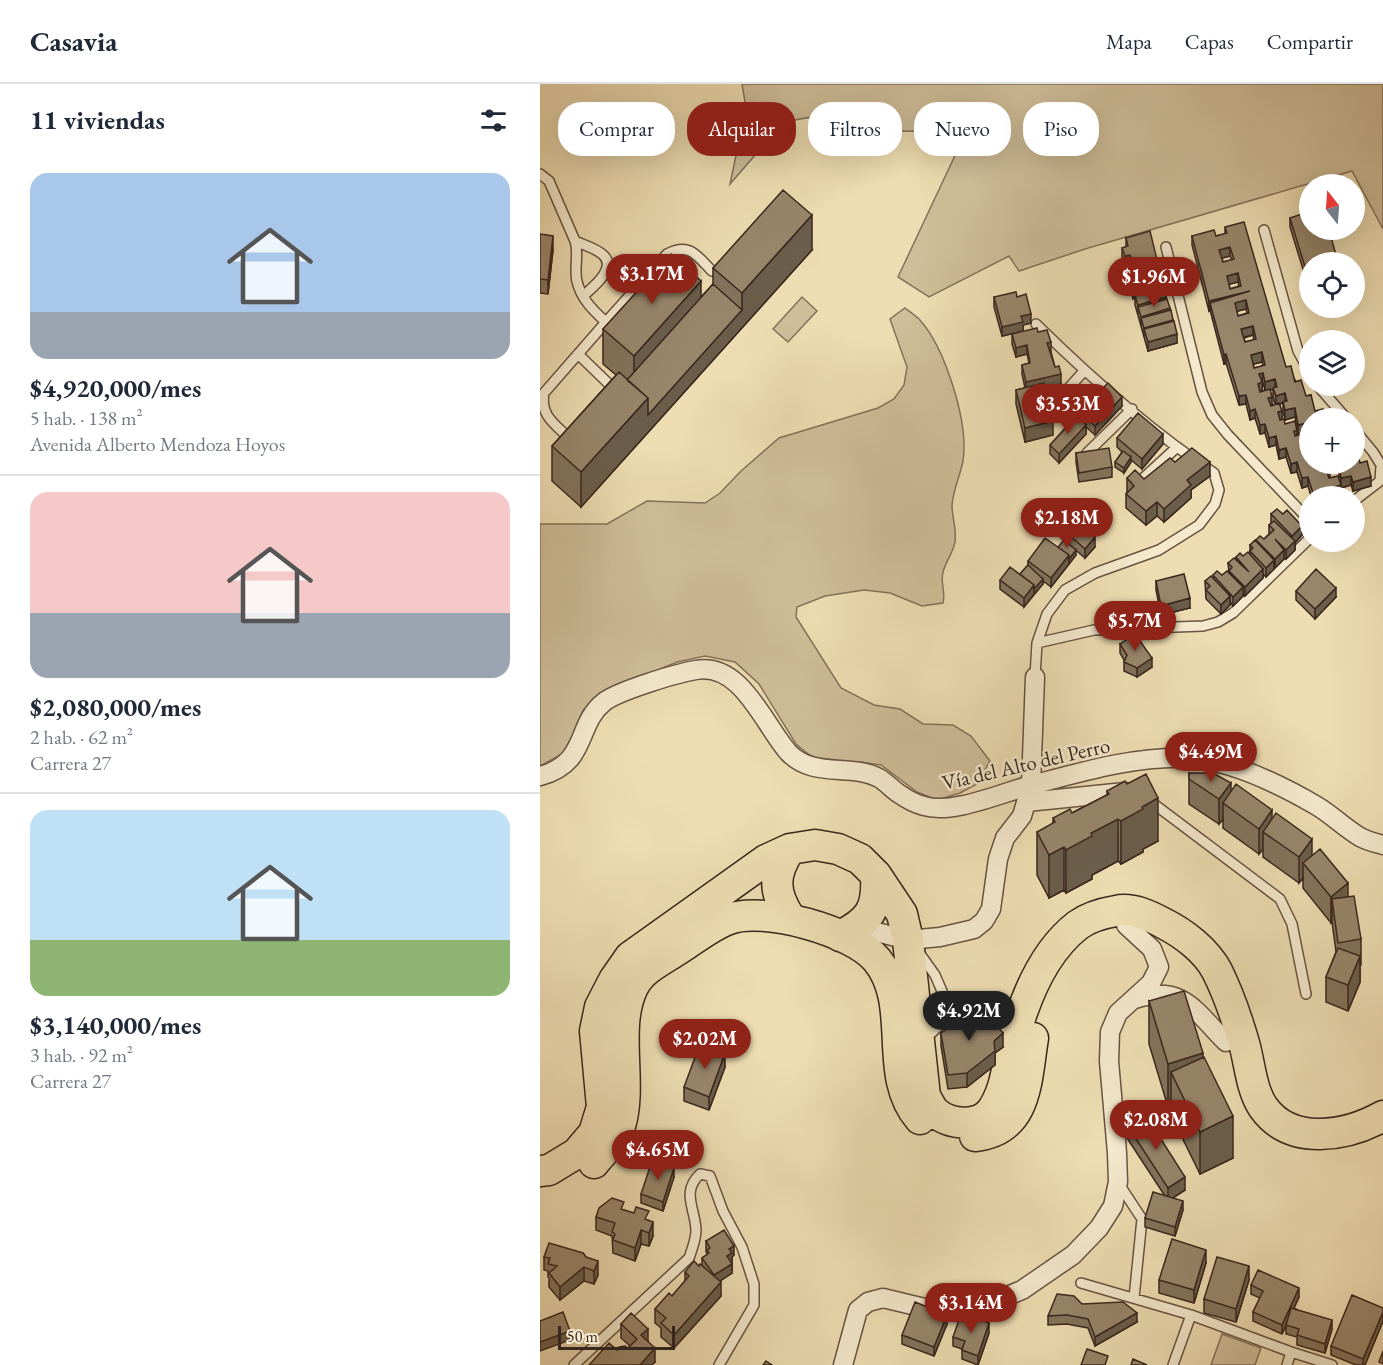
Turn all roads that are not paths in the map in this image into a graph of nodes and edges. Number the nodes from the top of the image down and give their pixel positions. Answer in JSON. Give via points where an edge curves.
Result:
{"nodes":[{"id":1,"x":540,"y":174,"type":"edge"},
{"id":2,"x":1264,"y":230,"type":"dead end"},
{"id":3,"x":575,"y":241,"type":"junction"},
{"id":4,"x":1166,"y":247,"type":"dead end"},
{"id":5,"x":712,"y":271,"type":"edge"},
{"id":6,"x":583,"y":296,"type":"junction"},
{"id":7,"x":606,"y":322,"type":"junction"},
{"id":8,"x":1036,"y":324,"type":"dead end"},
{"id":9,"x":1299,"y":353,"type":"edge"},
{"id":10,"x":578,"y":354,"type":"junction"},
{"id":11,"x":1084,"y":371,"type":"junction"},
{"id":12,"x":614,"y":389,"type":"edge"},
{"id":13,"x":1327,"y":396,"type":"edge"},
{"id":14,"x":1337,"y":408,"type":"edge"},
{"id":15,"x":1050,"y":409,"type":"edge"},
{"id":16,"x":1132,"y":409,"type":"junction"},
{"id":17,"x":567,"y":436,"type":"edge"},
{"id":18,"x":1365,"y":442,"type":"edge"},
{"id":19,"x":1176,"y":448,"type":"junction"},
{"id":20,"x":1087,"y":453,"type":"edge"},
{"id":21,"x":1138,"y":483,"type":"edge"},
{"id":22,"x":1365,"y":493,"type":"edge"},
{"id":23,"x":1299,"y":509,"type":"edge"},
{"id":24,"x":1299,"y":549,"type":"edge"},
{"id":25,"x":1037,"y":643,"type":"junction"},
{"id":26,"x":1035,"y":677,"type":"joint"},
{"id":27,"x":540,"y":776,"type":"edge"},
{"id":28,"x":1029,"y":794,"type":"junction"},
{"id":29,"x":1135,"y":794,"type":"joint"},
{"id":30,"x":1383,"y":845,"type":"edge"},
{"id":31,"x":790,"y":849,"type":"junction"},
{"id":32,"x":876,"y":875,"type":"junction"},
{"id":33,"x":790,"y":918,"type":"junction"},
{"id":34,"x":1126,"y":925,"type":"junction"},
{"id":35,"x":905,"y":927,"type":"junction"},
{"id":36,"x":849,"y":932,"type":"junction"},
{"id":37,"x":940,"y":937,"type":"junction"},
{"id":38,"x":1306,"y":994,"type":"dead end"},
{"id":39,"x":1131,"y":1000,"type":"junction"},
{"id":40,"x":951,"y":1015,"type":"junction"},
{"id":41,"x":960,"y":1033,"type":"edge"},
{"id":42,"x":1226,"y":1042,"type":"junction"},
{"id":43,"x":920,"y":1044,"type":"junction"},
{"id":44,"x":1383,"y":1116,"type":"edge"},
{"id":45,"x":1383,"y":1131,"type":"edge"},
{"id":46,"x":540,"y":1171,"type":"edge"},
{"id":47,"x":1118,"y":1182,"type":"junction"},
{"id":48,"x":540,"y":1192,"type":"edge"},
{"id":49,"x":1081,"y":1283,"type":"dead end"},
{"id":50,"x":1134,"y":1298,"type":"junction"},
{"id":51,"x":1191,"y":1315,"type":"junction"},
{"id":52,"x":1291,"y":1352,"type":"junction"},
{"id":53,"x":574,"y":1365,"type":"edge"},
{"id":54,"x":719,"y":1365,"type":"edge"},
{"id":55,"x":843,"y":1365,"type":"edge"},
{"id":56,"x":1173,"y":1365,"type":"edge"},
{"id":57,"x":1287,"y":1365,"type":"edge"},
{"id":58,"x":1332,"y":1365,"type":"edge"}],
"edges":[{"from":1,"to":3,"type":"lane","via":[[549,181]]},
{"from":2,"to":9,"type":"lane"},
{"from":3,"to":6,"type":"lane","via":[[576,279]]},
{"from":3,"to":6,"type":"lane","via":[[606,258],[604,275]]},
{"from":4,"to":23,"type":"lane","via":[[1202,392],[1212,415]]},
{"from":5,"to":7,"type":"lane","via":[[690,250],[674,250]]},
{"from":6,"to":7,"type":"lane","via":[[591,310]]},
{"from":7,"to":10,"type":"lane"},
{"from":8,"to":11,"type":"lane"},
{"from":10,"to":12,"type":"lane"},
{"from":10,"to":17,"type":"lane","via":[[542,400],[546,417]]},
{"from":11,"to":15,"type":"lane"},
{"from":11,"to":16,"type":"lane"},
{"from":13,"to":14,"type":"lane"},
{"from":16,"to":19,"type":"lane"},
{"from":16,"to":20,"type":"lane"},
{"from":18,"to":22,"type":"lane","via":[[1381,465],[1380,481]]},
{"from":19,"to":21,"type":"lane"},
{"from":19,"to":25,"type":"lane","via":[[1214,473],[1219,489],[1215,504],[1199,525],[1159,550],[1095,573],[1065,590],[1047,614]]},
{"from":24,"to":25,"type":"lane","via":[[1233,613],[1218,622],[1203,626],[1094,630]]},
{"from":25,"to":26,"type":"lane"},
{"from":26,"to":28,"type":"street"},
{"from":27,"to":28,"type":"street","name":"Vía del Alto del Perro","via":[[574,756],[603,702],[697,669],[718,670],[739,684],[789,753],[806,765],[828,771],[860,771],[880,778],[924,807],[947,809]]},
{"from":28,"to":29,"type":"street"},
{"from":28,"to":30,"type":"street","name":"Vía del Alto del Perro","via":[[1156,758],[1192,758],[1247,771],[1318,807],[1361,838]]},
{"from":28,"to":37,"type":"street","via":[[1022,816],[1005,838],[991,909],[984,921],[974,928]]},
{"from":29,"to":38,"type":"lane","via":[[1280,899],[1292,924]]},
{"from":31,"to":32,"type":"main road","via":[[815,845],[838,849],[860,859]]},
{"from":31,"to":33,"type":"main road","via":[[780,864],[776,883],[780,902]]},
{"from":31,"to":46,"type":"main road","via":[[766,860],[630,957],[600,1007],[595,1031],[602,1107],[594,1133],[577,1153],[549,1170]]},
{"from":32,"to":35,"type":"main road"},
{"from":32,"to":36,"type":"main road","via":[[877,895],[871,913]]},
{"from":33,"to":36,"type":"main road"},
{"from":33,"to":48,"type":"main road","via":[[752,914],[728,919],[646,970],[633,986],[625,1011],[619,1127],[608,1148],[591,1166],[571,1180]]},
{"from":34,"to":36,"type":"main road","via":[[1093,934],[1060,967],[1033,1033],[1024,1098],[1015,1116],[982,1135],[957,1138],[935,1130],[919,1117],[908,1100],[887,974]]},
{"from":34,"to":39,"type":"street","via":[[1152,949],[1159,967],[1151,983]]},
{"from":34,"to":42,"type":"main road","via":[[1173,942],[1184,953],[1210,996]]},
{"from":35,"to":36,"type":"street"},
{"from":35,"to":37,"type":"street"},
{"from":35,"to":37,"type":"street"},
{"from":35,"to":40,"type":"lane","via":[[935,975]]},
{"from":35,"to":43,"type":"main road"},
{"from":39,"to":42,"type":"street","via":[[1153,994],[1186,1001]]},
{"from":39,"to":47,"type":"street","via":[[1118,1013],[1110,1032]]},
{"from":40,"to":41,"type":"lane"},
{"from":40,"to":43,"type":"lane"},
{"from":42,"to":45,"type":"main road","via":[[1237,1095],[1249,1116],[1268,1136],[1294,1147],[1319,1149],[1346,1146]]},
{"from":43,"to":44,"type":"main road","via":[[925,1096],[935,1112],[953,1122],[973,1122],[990,1113],[1002,1092],[1027,999],[1049,957],[1079,924],[1122,909],[1148,915],[1180,932],[1216,969],[1244,1043],[1256,1091],[1264,1108],[1278,1122],[1319,1135],[1344,1132]]},
{"from":47,"to":50,"type":"lane","via":[[1142,1219]]},
{"from":47,"to":55,"type":"street","via":[[1113,1206],[1100,1228],[1073,1255],[1023,1290],[963,1311],[937,1311],[883,1298],[868,1302],[858,1310]]},
{"from":49,"to":50,"type":"lane"},
{"from":50,"to":51,"type":"lane"},
{"from":51,"to":52,"type":"lane"},
{"from":51,"to":56,"type":"lane"},
{"from":52,"to":57,"type":"lane"},
{"from":52,"to":58,"type":"lane"},
{"from":53,"to":54,"type":"lane","via":[[689,1258],[696,1230],[690,1195],[692,1182],[700,1174],[711,1176],[754,1284],[754,1305]]}]}
